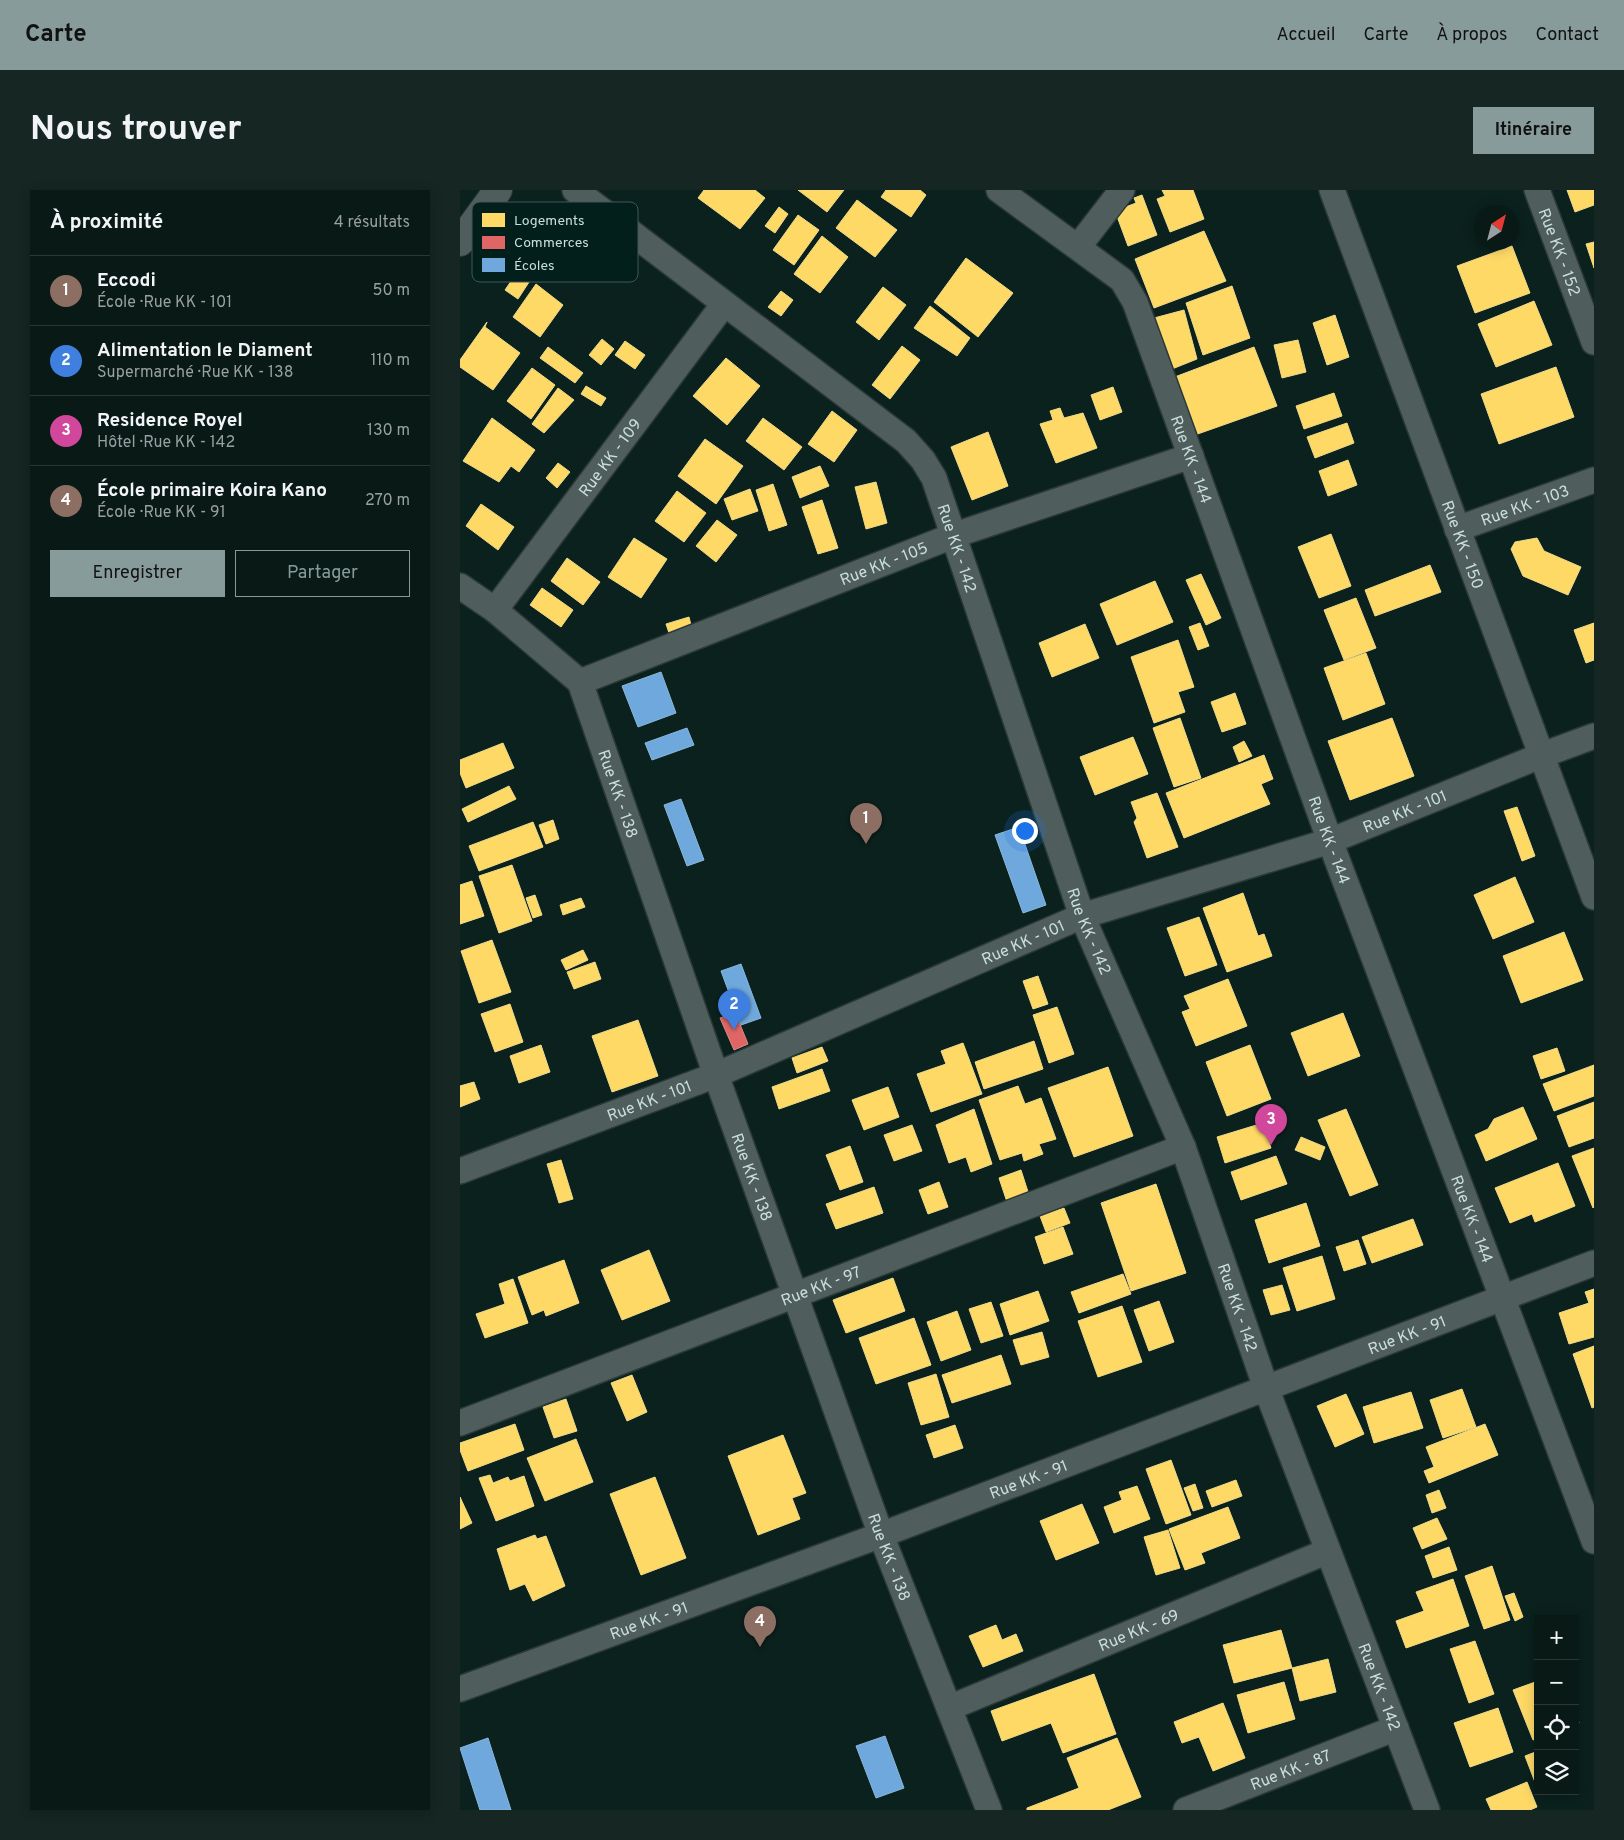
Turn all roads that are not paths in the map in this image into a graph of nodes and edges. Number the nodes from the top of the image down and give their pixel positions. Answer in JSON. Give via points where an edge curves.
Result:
{"nodes":[{"id":1,"x":498,"y":190,"type":"edge"},
{"id":2,"x":575,"y":190,"type":"edge"},
{"id":3,"x":999,"y":190,"type":"edge"},
{"id":4,"x":1122,"y":190,"type":"edge"},
{"id":5,"x":1332,"y":190,"type":"edge"},
{"id":6,"x":1537,"y":190,"type":"edge"},
{"id":7,"x":489,"y":202,"type":"edge"},
{"id":8,"x":591,"y":202,"type":"edge"},
{"id":9,"x":472,"y":226,"type":"edge"},
{"id":10,"x":638,"y":238,"type":"edge"},
{"id":11,"x":460,"y":242,"type":"edge"},
{"id":12,"x":1078,"y":247,"type":"junction"},
{"id":13,"x":724,"y":304,"type":"junction"},
{"id":14,"x":1594,"y":342,"type":"edge"},
{"id":15,"x":1191,"y":456,"type":"junction"},
{"id":16,"x":1594,"y":480,"type":"edge"},
{"id":17,"x":1457,"y":529,"type":"junction"},
{"id":18,"x":955,"y":536,"type":"junction"},
{"id":19,"x":460,"y":586,"type":"edge"},
{"id":20,"x":495,"y":610,"type":"junction"},
{"id":21,"x":580,"y":682,"type":"junction"},
{"id":22,"x":1594,"y":736,"type":"edge"},
{"id":23,"x":1540,"y":756,"type":"junction"},
{"id":24,"x":1330,"y":841,"type":"junction"},
{"id":25,"x":1594,"y":897,"type":"edge"},
{"id":26,"x":1082,"y":916,"type":"junction"},
{"id":27,"x":716,"y":1075,"type":"junction"},
{"id":28,"x":1182,"y":1147,"type":"junction"},
{"id":29,"x":462,"y":1165,"type":"edge"},
{"id":30,"x":1594,"y":1263,"type":"edge"},
{"id":31,"x":796,"y":1295,"type":"junction"},
{"id":32,"x":1503,"y":1297,"type":"junction"},
{"id":33,"x":1266,"y":1388,"type":"junction"},
{"id":34,"x":461,"y":1420,"type":"edge"},
{"id":35,"x":881,"y":1534,"type":"junction"},
{"id":36,"x":1594,"y":1541,"type":"edge"},
{"id":37,"x":1328,"y":1551,"type":"junction"},
{"id":38,"x":460,"y":1689,"type":"edge"},
{"id":39,"x":949,"y":1708,"type":"junction"},
{"id":40,"x":1396,"y":1728,"type":"junction"},
{"id":41,"x":988,"y":1810,"type":"edge"},
{"id":42,"x":1186,"y":1810,"type":"edge"},
{"id":43,"x":1427,"y":1810,"type":"edge"}],
"edges":[{"from":1,"to":7,"type":"street"},
{"from":2,"to":8,"type":"street","name":"Rue KK - 142"},
{"from":3,"to":12,"type":"street","name":"Rue KK - 144"},
{"from":4,"to":12,"type":"street"},
{"from":5,"to":17,"type":"street","name":"Rue KK - 150"},
{"from":6,"to":14,"type":"street","name":"Rue KK - 152"},
{"from":9,"to":11,"type":"street"},
{"from":10,"to":13,"type":"street","name":"Rue KK - 142"},
{"from":12,"to":15,"type":"street","name":"Rue KK - 144","via":[[1122,280],[1129,290]]},
{"from":13,"to":18,"type":"street","name":"Rue KK - 142","via":[[906,441],[934,478]]},
{"from":13,"to":20,"type":"street","name":"Rue KK - 109"},
{"from":15,"to":18,"type":"street","name":"Rue KK - 105"},
{"from":15,"to":24,"type":"street","name":"Rue KK - 144"},
{"from":16,"to":17,"type":"street","name":"Rue KK - 103"},
{"from":17,"to":23,"type":"street","name":"Rue KK - 150"},
{"from":18,"to":21,"type":"street","name":"Rue KK - 105"},
{"from":18,"to":26,"type":"street","name":"Rue KK - 142"},
{"from":19,"to":20,"type":"street"},
{"from":20,"to":21,"type":"street"},
{"from":21,"to":27,"type":"street","name":"Rue KK - 138"},
{"from":22,"to":23,"type":"street","name":"Rue KK - 101"},
{"from":23,"to":24,"type":"street","name":"Rue KK - 101"},
{"from":23,"to":25,"type":"street","name":"Rue KK - 150"},
{"from":24,"to":26,"type":"street","name":"Rue KK - 101"},
{"from":24,"to":32,"type":"street","name":"Rue KK - 144"},
{"from":26,"to":27,"type":"street","name":"Rue KK - 101"},
{"from":26,"to":28,"type":"street","name":"Rue KK - 142"},
{"from":27,"to":29,"type":"street","name":"Rue KK - 101"},
{"from":27,"to":31,"type":"street","name":"Rue KK - 138"},
{"from":28,"to":31,"type":"street","name":"Rue KK - 97"},
{"from":28,"to":33,"type":"street","name":"Rue KK - 142"},
{"from":30,"to":32,"type":"street","name":"Rue KK - 91"},
{"from":31,"to":34,"type":"street","name":"Rue KK - 97"},
{"from":31,"to":35,"type":"street","name":"Rue KK - 138"},
{"from":32,"to":33,"type":"street","name":"Rue KK - 91"},
{"from":32,"to":36,"type":"street","name":"Rue KK - 144"},
{"from":33,"to":35,"type":"street","name":"Rue KK - 91"},
{"from":33,"to":37,"type":"street","name":"Rue KK - 142"},
{"from":35,"to":38,"type":"street","name":"Rue KK - 91"},
{"from":35,"to":39,"type":"street","name":"Rue KK - 138"},
{"from":37,"to":39,"type":"street","name":"Rue KK - 69"},
{"from":37,"to":40,"type":"street","name":"Rue KK - 142"},
{"from":39,"to":41,"type":"street","name":"Rue KK - 138"},
{"from":40,"to":42,"type":"street","name":"Rue KK - 87"},
{"from":40,"to":43,"type":"street","name":"Rue KK - 142"}]}
